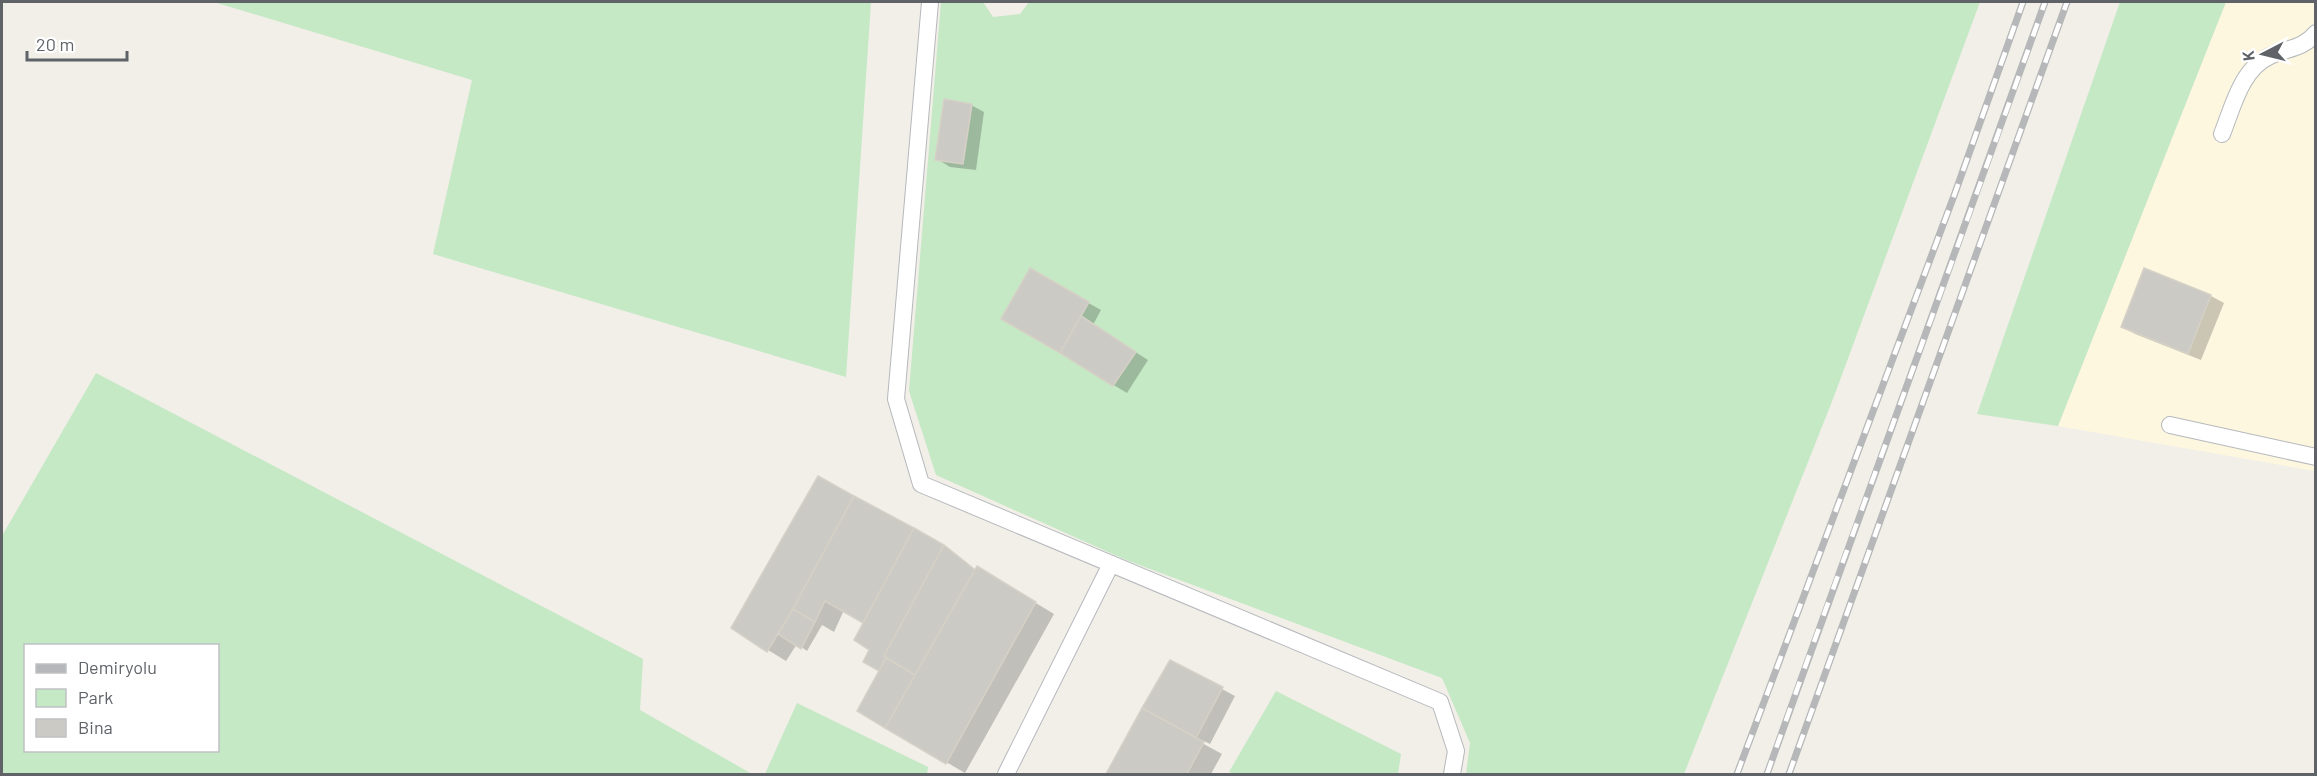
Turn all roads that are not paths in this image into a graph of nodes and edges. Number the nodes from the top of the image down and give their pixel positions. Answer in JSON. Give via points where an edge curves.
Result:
{"nodes":[{"id":1,"x":930,"y":2,"type":"edge"},
{"id":2,"x":2312,"y":43,"type":"edge"},
{"id":3,"x":2222,"y":134,"type":"dead end"},
{"id":4,"x":2170,"y":425,"type":"dead end"},
{"id":5,"x":2316,"y":456,"type":"edge"},
{"id":6,"x":1111,"y":564,"type":"junction"},
{"id":7,"x":1006,"y":774,"type":"edge"},
{"id":8,"x":1452,"y":774,"type":"edge"}],
"edges":[{"from":1,"to":6,"type":"lane","via":[[896,399],[921,484]]},
{"from":2,"to":3,"type":"lane","via":[[2269,56],[2257,64],[2240,87]]},
{"from":4,"to":5,"type":"lane"},
{"from":6,"to":7,"type":"lane"},
{"from":6,"to":8,"type":"lane","via":[[1440,702],[1456,751]]}]}
